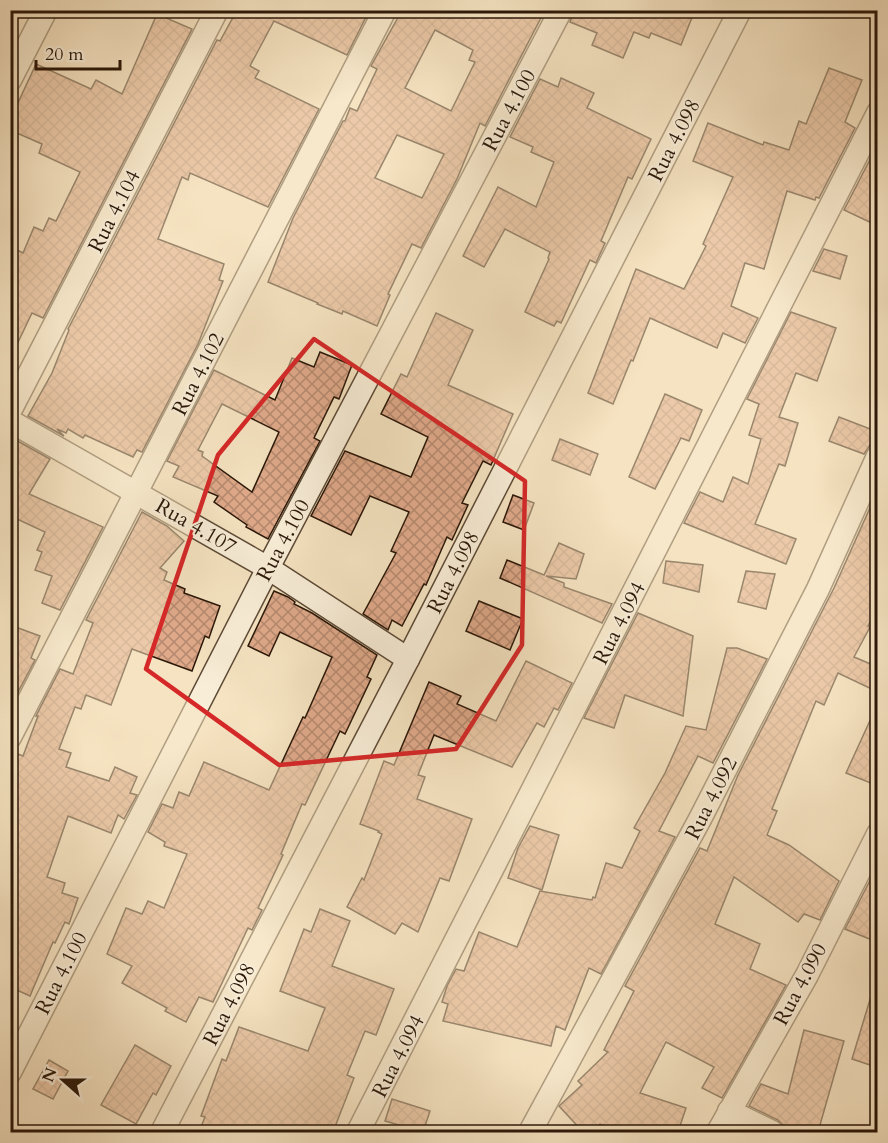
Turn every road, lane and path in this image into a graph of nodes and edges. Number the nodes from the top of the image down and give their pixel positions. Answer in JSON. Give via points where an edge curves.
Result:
{"nodes":[{"id":1,"x":46,"y":10,"type":"edge"},
{"id":2,"x":217,"y":10,"type":"edge"},
{"id":3,"x":385,"y":10,"type":"edge"},
{"id":4,"x":561,"y":10,"type":"edge"},
{"id":5,"x":740,"y":10,"type":"edge"},
{"id":6,"x":10,"y":80,"type":"edge"},
{"id":7,"x":878,"y":113,"type":"edge"},
{"id":8,"x":10,"y":411,"type":"edge"},
{"id":9,"x":10,"y":421,"type":"edge"},
{"id":10,"x":878,"y":456,"type":"edge"},
{"id":11,"x":137,"y":492,"type":"junction"},
{"id":12,"x":268,"y":568,"type":"junction"},
{"id":13,"x":408,"y":659,"type":"junction"},
{"id":14,"x":10,"y":737,"type":"edge"},
{"id":15,"x":878,"y":834,"type":"edge"},
{"id":16,"x":10,"y":1072,"type":"edge"},
{"id":17,"x":729,"y":1111,"type":"junction"},
{"id":18,"x":162,"y":1132,"type":"edge"},
{"id":19,"x":358,"y":1132,"type":"edge"},
{"id":20,"x":530,"y":1132,"type":"edge"},
{"id":21,"x":718,"y":1132,"type":"edge"},
{"id":22,"x":772,"y":1132,"type":"edge"}],
"edges":[{"from":1,"to":6,"type":"street"},
{"from":2,"to":8,"type":"street","name":"Rua 4.104"},
{"from":3,"to":11,"type":"street","name":"Rua 4.102"},
{"from":4,"to":12,"type":"street","name":"Rua 4.100"},
{"from":5,"to":13,"type":"street","name":"Rua 4.098"},
{"from":7,"to":19,"type":"street","name":"Rua 4.094"},
{"from":9,"to":11,"type":"street","name":"Rua 4.107"},
{"from":10,"to":20,"type":"street","name":"Rua 4.092","via":[[818,589],[700,819]]},
{"from":11,"to":12,"type":"street","name":"Rua 4.107"},
{"from":11,"to":14,"type":"street","name":"Rua 4.102"},
{"from":12,"to":13,"type":"street","name":"Rua 4.107"},
{"from":12,"to":16,"type":"street","name":"Rua 4.100"},
{"from":13,"to":18,"type":"street","name":"Rua 4.098"},
{"from":15,"to":17,"type":"street","name":"Rua 4.090","via":[[807,975]]},
{"from":17,"to":21,"type":"street","name":"Rua 4.090"},
{"from":17,"to":22,"type":"street"}]}
